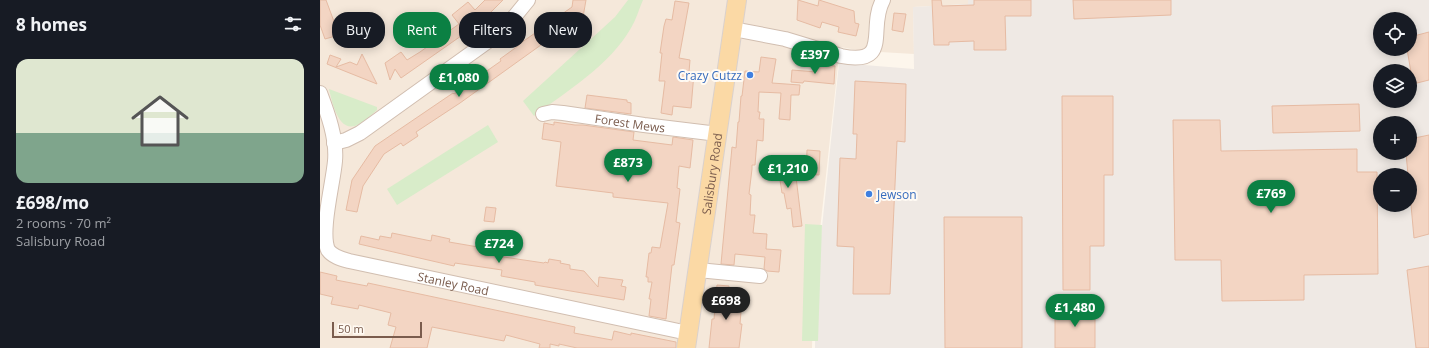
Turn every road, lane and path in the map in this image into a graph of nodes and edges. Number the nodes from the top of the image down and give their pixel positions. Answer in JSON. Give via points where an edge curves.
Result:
{"nodes":[{"id":1,"x":528,"y":0,"type":"edge"},
{"id":2,"x":737,"y":0,"type":"edge"},
{"id":3,"x":883,"y":0,"type":"edge"},
{"id":4,"x":733,"y":29,"type":"junction"},
{"id":5,"x":320,"y":93,"type":"edge"},
{"id":6,"x":543,"y":114,"type":"dead end"},
{"id":7,"x":718,"y":134,"type":"junction"},
{"id":8,"x":334,"y":143,"type":"junction"},
{"id":9,"x":698,"y":270,"type":"junction"},
{"id":10,"x":760,"y":276,"type":"dead end"},
{"id":11,"x":687,"y":341,"type":"edge"}],
"edges":[{"from":1,"to":8,"type":"street","via":[[503,28],[476,51],[360,133]]},
{"from":2,"to":4,"type":"main road","name":"Salisbury Road"},
{"from":3,"to":4,"type":"street","via":[[877,16],[876,48],[861,58],[827,53],[785,39]]},
{"from":4,"to":7,"type":"main road","name":"Salisbury Road"},
{"from":5,"to":8,"type":"street","name":"Stanley Road"},
{"from":6,"to":7,"type":"street","name":"Forest Mews","via":[[563,113]]},
{"from":7,"to":9,"type":"main road","name":"Salisbury Road"},
{"from":8,"to":11,"type":"street","name":"Stanley Road","via":[[335,160],[322,226],[324,244],[336,257]]},
{"from":9,"to":10,"type":"street"},
{"from":9,"to":11,"type":"main road","name":"Salisbury Road"}]}
